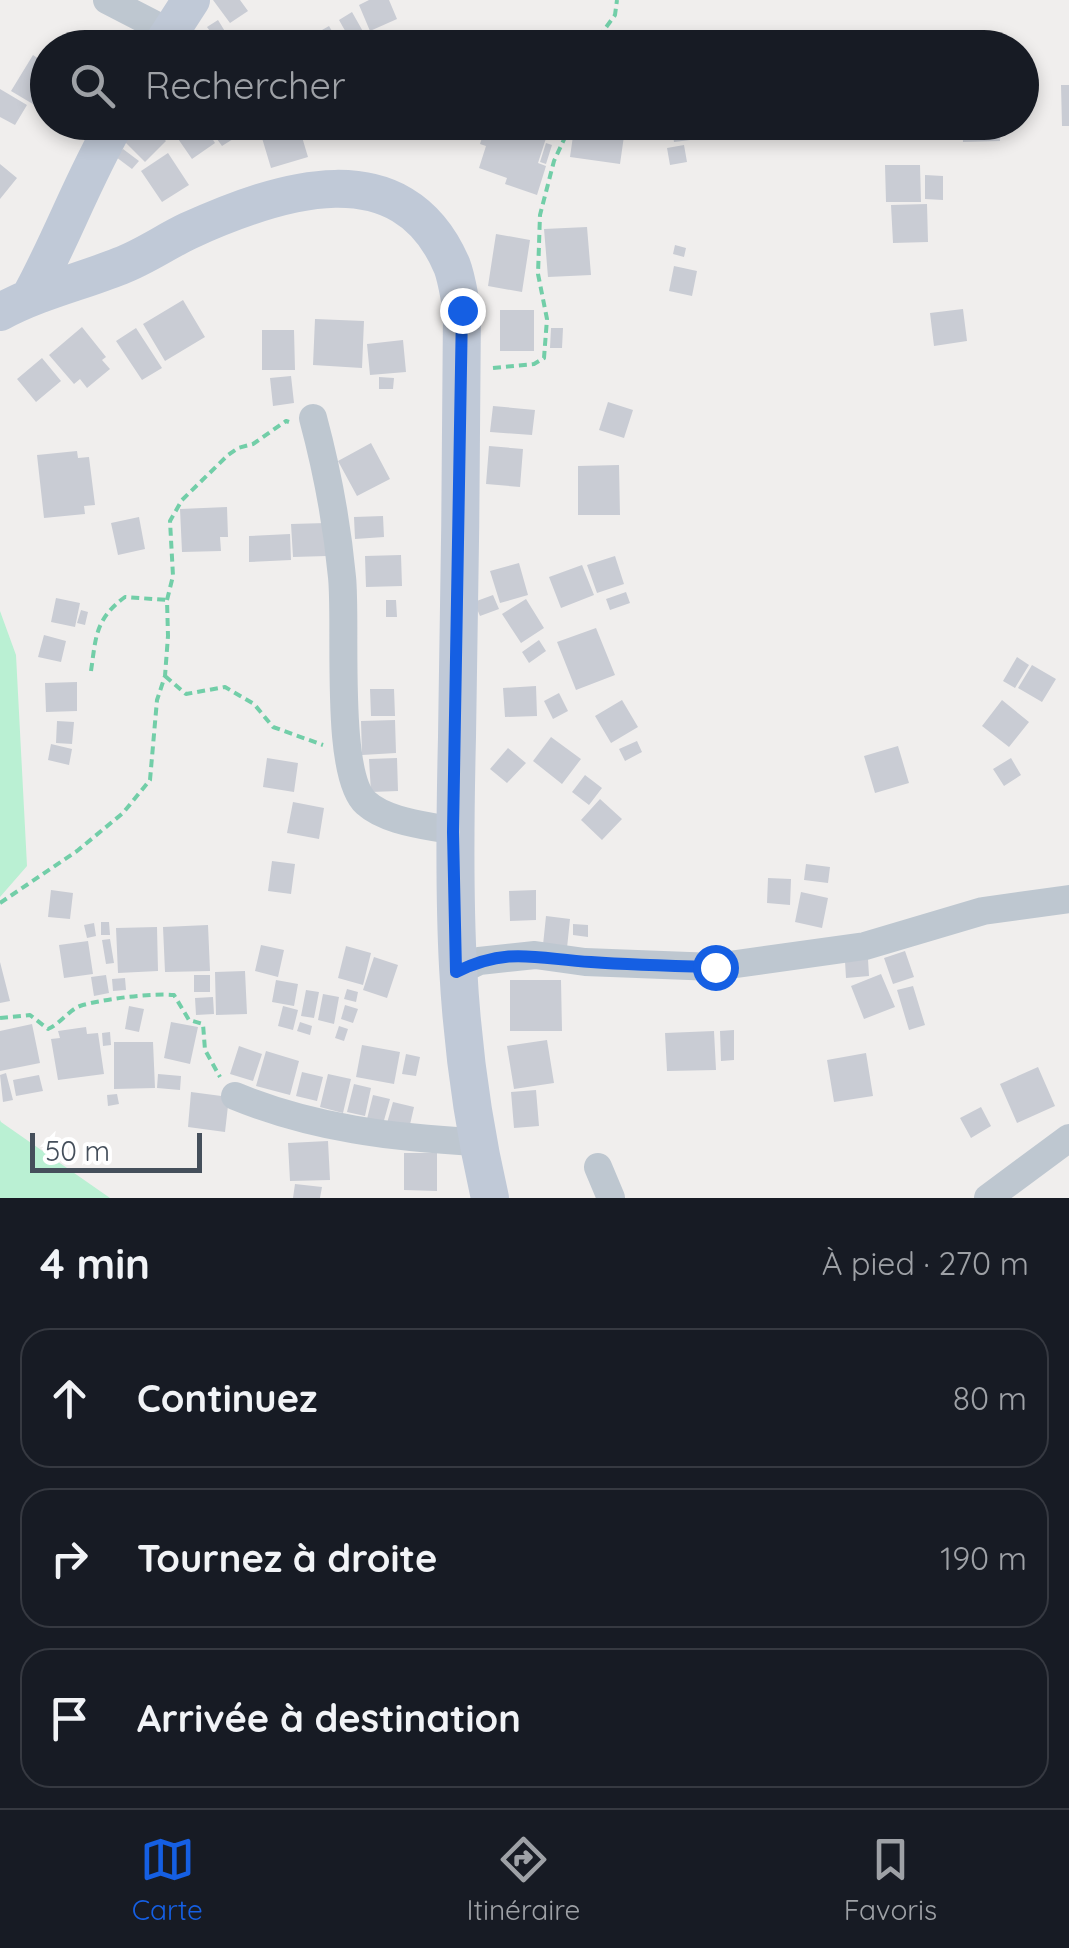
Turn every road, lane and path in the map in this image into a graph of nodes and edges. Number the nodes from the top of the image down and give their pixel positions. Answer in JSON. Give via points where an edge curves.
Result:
{"nodes":[{"id":1,"x":106,"y":0,"type":"edge"},
{"id":2,"x":191,"y":0,"type":"edge"},
{"id":3,"x":617,"y":0,"type":"edge"},
{"id":4,"x":150,"y":30,"type":"edge"},
{"id":5,"x":171,"y":30,"type":"edge"},
{"id":6,"x":604,"y":30,"type":"edge"},
{"id":7,"x":105,"y":140,"type":"edge"},
{"id":8,"x":564,"y":140,"type":"edge"},
{"id":9,"x":16,"y":304,"type":"edge"},
{"id":10,"x":461,"y":379,"type":"junction"},
{"id":11,"x":313,"y":418,"type":"joint"},
{"id":12,"x":168,"y":600,"type":"junction"},
{"id":13,"x":91,"y":671,"type":"dead end"},
{"id":14,"x":165,"y":676,"type":"junction"},
{"id":15,"x":351,"y":780,"type":"junction"},
{"id":16,"x":453,"y":832,"type":"junction"},
{"id":17,"x":1069,"y":899,"type":"edge"},
{"id":18,"x":0,"y":904,"type":"edge"},
{"id":19,"x":456,"y":972,"type":"junction"},
{"id":20,"x":0,"y":1018,"type":"edge"},
{"id":21,"x":236,"y":1096,"type":"joint"},
{"id":22,"x":1069,"y":1138,"type":"edge"},
{"id":23,"x":477,"y":1142,"type":"junction"},
{"id":24,"x":598,"y":1167,"type":"dead end"},
{"id":25,"x":490,"y":1198,"type":"edge"},
{"id":26,"x":610,"y":1198,"type":"edge"},
{"id":27,"x":988,"y":1198,"type":"edge"}],
"edges":[{"from":1,"to":4,"type":"street"},
{"from":2,"to":5,"type":"main road"},
{"from":3,"to":6,"type":"path"},
{"from":7,"to":9,"type":"main road","via":[[54,252]]},
{"from":8,"to":10,"type":"path","via":[[540,215],[544,358]]},
{"from":9,"to":10,"type":"main road","via":[[122,266],[272,198],[358,190],[388,196],[437,236],[454,269],[462,310]]},
{"from":10,"to":16,"type":"main road"},
{"from":11,"to":12,"type":"path","via":[[286,420],[238,448],[182,500],[170,521]]},
{"from":11,"to":15,"type":"street","via":[[342,570]]},
{"from":12,"to":13,"type":"path","via":[[125,597],[106,611]]},
{"from":12,"to":14,"type":"path"},
{"from":14,"to":15,"type":"path","via":[[186,694],[225,686],[237,692],[273,727],[335,752]]},
{"from":14,"to":18,"type":"path","via":[[150,780],[100,832]]},
{"from":15,"to":16,"type":"street","via":[[364,802],[381,813]]},
{"from":16,"to":19,"type":"main road"},
{"from":17,"to":19,"type":"street","via":[[983,911],[866,946],[715,967],[534,954],[479,961]]},
{"from":19,"to":23,"type":"main road"},
{"from":20,"to":21,"type":"path","via":[[30,1015],[48,1029],[77,1007],[174,994],[189,1020],[203,1024],[215,1071]]},
{"from":21,"to":23,"type":"street","via":[[350,1130]]},
{"from":22,"to":27,"type":"street"},
{"from":23,"to":25,"type":"main road"},
{"from":24,"to":26,"type":"street"}]}
